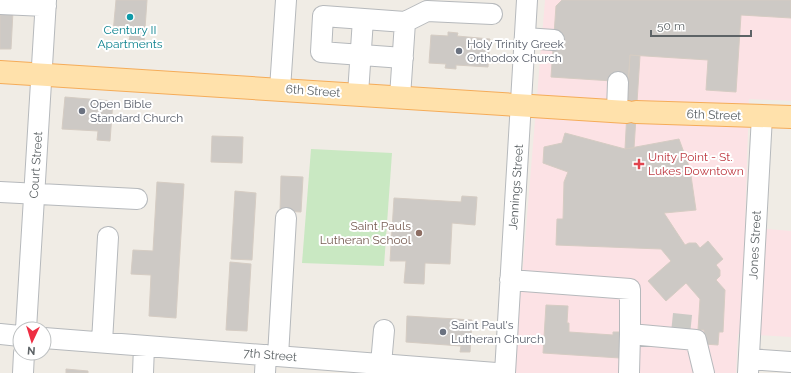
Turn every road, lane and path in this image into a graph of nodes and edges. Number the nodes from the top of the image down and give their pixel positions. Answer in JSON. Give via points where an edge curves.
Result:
{"nodes":[{"id":1,"x":286,"y":0,"type":"edge"},
{"id":2,"x":527,"y":0,"type":"edge"},
{"id":3,"x":46,"y":3,"type":"edge"},
{"id":4,"x":0,"y":4,"type":"edge"},
{"id":5,"x":492,"y":14,"type":"dead end"},
{"id":6,"x":363,"y":19,"type":"junction"},
{"id":7,"x":405,"y":22,"type":"junction"},
{"id":8,"x":525,"y":38,"type":"junction"},
{"id":9,"x":554,"y":40,"type":"dead end"},
{"id":10,"x":361,"y":55,"type":"junction"},
{"id":11,"x":403,"y":58,"type":"junction"},
{"id":12,"x":0,"y":72,"type":"edge"},
{"id":13,"x":41,"y":74,"type":"junction"},
{"id":14,"x":618,"y":82,"type":"dead end"},
{"id":15,"x":280,"y":89,"type":"junction"},
{"id":16,"x":358,"y":94,"type":"junction"},
{"id":17,"x":400,"y":97,"type":"junction"},
{"id":18,"x":522,"y":104,"type":"junction"},
{"id":19,"x":627,"y":112,"type":"junction"},
{"id":20,"x":762,"y":116,"type":"junction"},
{"id":21,"x":791,"y":117,"type":"edge"},
{"id":22,"x":0,"y":192,"type":"edge"},
{"id":23,"x":34,"y":194,"type":"junction"},
{"id":24,"x":137,"y":199,"type":"dead end"},
{"id":25,"x":286,"y":218,"type":"dead end"},
{"id":26,"x":108,"y":237,"type":"dead end"},
{"id":27,"x":510,"y":280,"type":"junction"},
{"id":28,"x":26,"y":321,"type":"edge"},
{"id":29,"x":384,"y":330,"type":"dead end"},
{"id":30,"x":0,"y":334,"type":"edge"},
{"id":31,"x":630,"y":334,"type":"junction"},
{"id":32,"x":12,"y":335,"type":"edge"},
{"id":33,"x":52,"y":339,"type":"edge"},
{"id":34,"x":102,"y":342,"type":"junction"},
{"id":35,"x":144,"y":346,"type":"junction"},
{"id":36,"x":24,"y":361,"type":"edge"},
{"id":37,"x":269,"y":361,"type":"edge"},
{"id":38,"x":791,"y":362,"type":"edge"},
{"id":39,"x":749,"y":366,"type":"edge"},
{"id":40,"x":385,"y":367,"type":"edge"},
{"id":41,"x":23,"y":373,"type":"edge"},
{"id":42,"x":143,"y":373,"type":"edge"},
{"id":43,"x":496,"y":373,"type":"edge"},
{"id":44,"x":505,"y":373,"type":"edge"},
{"id":45,"x":629,"y":373,"type":"edge"},
{"id":46,"x":704,"y":373,"type":"edge"}],
"edges":[{"from":1,"to":15,"type":"street"},
{"from":2,"to":8,"type":"street","name":"Jennings Street"},
{"from":3,"to":4,"type":"street"},
{"from":3,"to":13,"type":"street","name":"Court Street"},
{"from":5,"to":7,"type":"street","via":[[427,11]]},
{"from":6,"to":7,"type":"street"},
{"from":6,"to":10,"type":"street"},
{"from":6,"to":10,"type":"street","via":[[324,16],[321,52]]},
{"from":7,"to":11,"type":"street"},
{"from":8,"to":9,"type":"street"},
{"from":8,"to":18,"type":"street","name":"Jennings Street"},
{"from":10,"to":11,"type":"street"},
{"from":10,"to":16,"type":"street"},
{"from":11,"to":17,"type":"street"},
{"from":12,"to":13,"type":"main road","name":"6th Street"},
{"from":13,"to":15,"type":"main road","name":"6th Street"},
{"from":13,"to":23,"type":"street","name":"Court Street"},
{"from":14,"to":19,"type":"street"},
{"from":15,"to":16,"type":"main road","name":"6th Street"},
{"from":16,"to":17,"type":"main road","name":"6th Street"},
{"from":17,"to":18,"type":"main road","name":"6th Street"},
{"from":18,"to":19,"type":"main road","name":"6th Street"},
{"from":18,"to":27,"type":"street","name":"Jennings Street"},
{"from":19,"to":20,"type":"main road","name":"6th Street"},
{"from":20,"to":21,"type":"main road","name":"6th Street"},
{"from":20,"to":39,"type":"street","name":"Jones Street"},
{"from":22,"to":23,"type":"street"},
{"from":23,"to":24,"type":"street"},
{"from":23,"to":28,"type":"street","name":"Court Street"},
{"from":25,"to":37,"type":"street"},
{"from":26,"to":34,"type":"street"},
{"from":27,"to":31,"type":"street","via":[[630,289]]},
{"from":27,"to":44,"type":"street","name":"Jennings Street"},
{"from":29,"to":40,"type":"street"},
{"from":30,"to":32,"type":"street"},
{"from":31,"to":45,"type":"street"},
{"from":31,"to":46,"type":"street","via":[[680,331]]},
{"from":33,"to":34,"type":"street","name":"7th Street"},
{"from":34,"to":35,"type":"street","name":"7th Street"},
{"from":35,"to":37,"type":"street","name":"7th Street"},
{"from":35,"to":42,"type":"street"},
{"from":36,"to":41,"type":"street"},
{"from":37,"to":40,"type":"street","name":"7th Street"},
{"from":38,"to":39,"type":"street"},
{"from":40,"to":43,"type":"street","name":"7th Street"}]}
